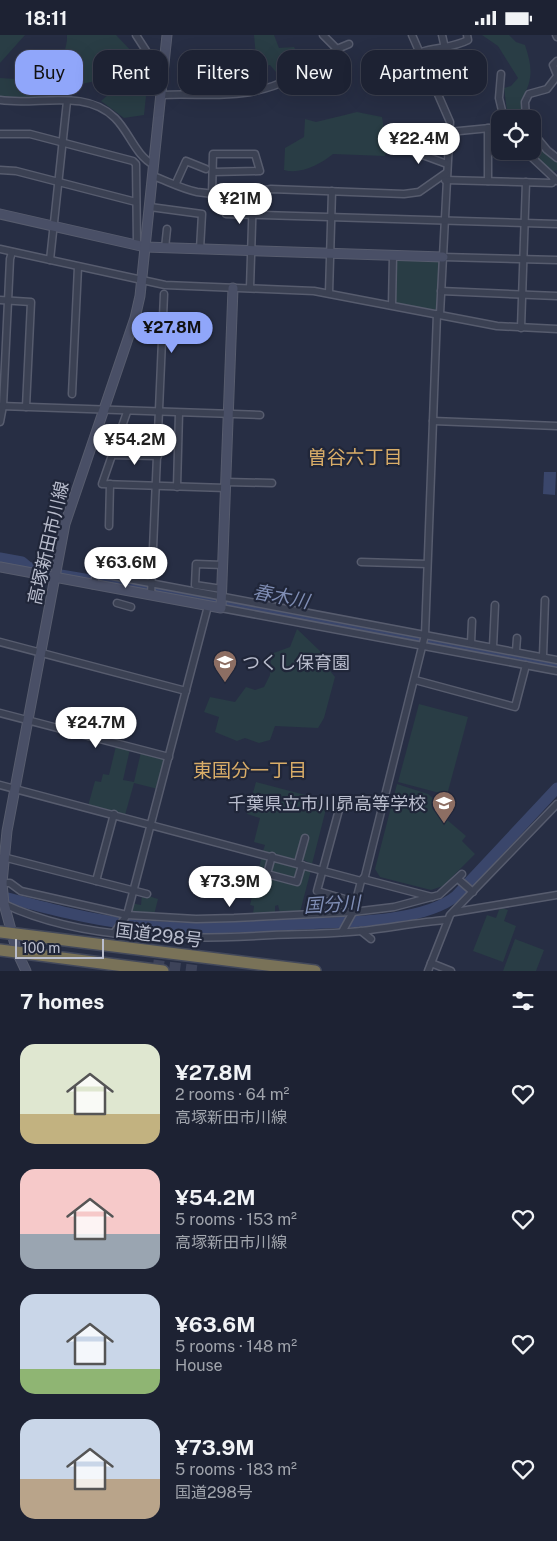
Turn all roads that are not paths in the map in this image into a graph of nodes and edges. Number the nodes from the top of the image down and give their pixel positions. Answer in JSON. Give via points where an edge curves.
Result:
{"nodes":[{"id":1,"x":136,"y":35,"type":"edge"},
{"id":2,"x":167,"y":35,"type":"edge"},
{"id":3,"x":323,"y":35,"type":"edge"},
{"id":4,"x":412,"y":35,"type":"edge"},
{"id":5,"x":442,"y":35,"type":"edge"},
{"id":6,"x":467,"y":35,"type":"edge"},
{"id":7,"x":349,"y":44,"type":"dead end"},
{"id":8,"x":445,"y":48,"type":"junction"},
{"id":9,"x":337,"y":49,"type":"junction"},
{"id":10,"x":146,"y":50,"type":"edge"},
{"id":11,"x":166,"y":50,"type":"edge"},
{"id":12,"x":420,"y":50,"type":"edge"},
{"id":13,"x":433,"y":50,"type":"edge"},
{"id":14,"x":557,"y":61,"type":"edge"},
{"id":15,"x":501,"y":74,"type":"dead end"},
{"id":16,"x":557,"y":75,"type":"edge"},
{"id":17,"x":162,"y":95,"type":"edge"},
{"id":18,"x":168,"y":95,"type":"edge"},
{"id":19,"x":439,"y":95,"type":"edge"},
{"id":20,"x":0,"y":100,"type":"edge"},
{"id":21,"x":67,"y":101,"type":"junction"},
{"id":22,"x":502,"y":110,"type":"edge"},
{"id":23,"x":525,"y":110,"type":"edge"},
{"id":24,"x":488,"y":128,"type":"junction"},
{"id":25,"x":491,"y":128,"type":"edge"},
{"id":26,"x":449,"y":132,"type":"junction"},
{"id":27,"x":0,"y":134,"type":"edge"},
{"id":28,"x":63,"y":142,"type":"junction"},
{"id":29,"x":541,"y":143,"type":"edge"},
{"id":30,"x":403,"y":144,"type":"dead end"},
{"id":31,"x":557,"y":158,"type":"edge"},
{"id":32,"x":535,"y":160,"type":"edge"},
{"id":33,"x":447,"y":164,"type":"junction"},
{"id":34,"x":154,"y":165,"type":"junction"},
{"id":35,"x":0,"y":170,"type":"edge"},
{"id":36,"x":210,"y":171,"type":"junction"},
{"id":37,"x":153,"y":176,"type":"junction"},
{"id":38,"x":445,"y":176,"type":"junction"},
{"id":39,"x":556,"y":180,"type":"edge"},
{"id":40,"x":488,"y":181,"type":"junction"},
{"id":41,"x":58,"y":182,"type":"junction"},
{"id":42,"x":176,"y":183,"type":"junction"},
{"id":43,"x":526,"y":183,"type":"junction"},
{"id":44,"x":332,"y":191,"type":"junction"},
{"id":45,"x":253,"y":193,"type":"junction"},
{"id":46,"x":212,"y":194,"type":"junction"},
{"id":47,"x":136,"y":202,"type":"junction"},
{"id":48,"x":150,"y":207,"type":"junction"},
{"id":49,"x":0,"y":214,"type":"edge"},
{"id":50,"x":226,"y":214,"type":"dead end"},
{"id":51,"x":252,"y":214,"type":"junction"},
{"id":52,"x":331,"y":217,"type":"junction"},
{"id":53,"x":444,"y":220,"type":"junction"},
{"id":54,"x":524,"y":223,"type":"junction"},
{"id":55,"x":557,"y":224,"type":"edge"},
{"id":56,"x":53,"y":225,"type":"junction"},
{"id":57,"x":167,"y":229,"type":"dead end"},
{"id":58,"x":141,"y":245,"type":"junction"},
{"id":59,"x":166,"y":247,"type":"junction"},
{"id":60,"x":0,"y":249,"type":"edge"},
{"id":61,"x":200,"y":249,"type":"junction"},
{"id":62,"x":251,"y":251,"type":"junction"},
{"id":63,"x":12,"y":252,"type":"junction"},
{"id":64,"x":330,"y":253,"type":"junction"},
{"id":65,"x":393,"y":256,"type":"junction"},
{"id":66,"x":443,"y":257,"type":"junction"},
{"id":67,"x":523,"y":259,"type":"junction"},
{"id":68,"x":50,"y":260,"type":"junction"},
{"id":69,"x":557,"y":261,"type":"edge"},
{"id":70,"x":78,"y":267,"type":"junction"},
{"id":71,"x":0,"y":273,"type":"edge"},
{"id":72,"x":9,"y":274,"type":"junction"},
{"id":73,"x":142,"y":281,"type":"junction"},
{"id":74,"x":233,"y":288,"type":"junction"},
{"id":75,"x":250,"y":288,"type":"junction"},
{"id":76,"x":441,"y":291,"type":"junction"},
{"id":77,"x":164,"y":293,"type":"dead end"},
{"id":78,"x":329,"y":293,"type":"junction"},
{"id":79,"x":522,"y":295,"type":"junction"},
{"id":80,"x":557,"y":295,"type":"edge"},
{"id":81,"x":0,"y":300,"type":"edge"},
{"id":82,"x":8,"y":300,"type":"junction"},
{"id":83,"x":392,"y":305,"type":"junction"},
{"id":84,"x":439,"y":314,"type":"junction"},
{"id":85,"x":521,"y":328,"type":"junction"},
{"id":86,"x":557,"y":329,"type":"edge"},
{"id":87,"x":72,"y":394,"type":"dead end"},
{"id":88,"x":2,"y":406,"type":"edge"},
{"id":89,"x":26,"y":407,"type":"junction"},
{"id":90,"x":103,"y":410,"type":"junction"},
{"id":91,"x":127,"y":412,"type":"junction"},
{"id":92,"x":160,"y":413,"type":"junction"},
{"id":93,"x":179,"y":413,"type":"junction"},
{"id":94,"x":229,"y":414,"type":"junction"},
{"id":95,"x":260,"y":415,"type":"dead end"},
{"id":96,"x":433,"y":421,"type":"junction"},
{"id":97,"x":0,"y":423,"type":"edge"},
{"id":98,"x":557,"y":426,"type":"edge"},
{"id":99,"x":120,"y":431,"type":"junction"},
{"id":100,"x":159,"y":434,"type":"junction"},
{"id":101,"x":112,"y":455,"type":"junction"},
{"id":102,"x":158,"y":456,"type":"junction"},
{"id":103,"x":272,"y":483,"type":"dead end"},
{"id":104,"x":110,"y":484,"type":"junction"},
{"id":105,"x":226,"y":485,"type":"junction"},
{"id":106,"x":157,"y":486,"type":"junction"},
{"id":107,"x":177,"y":487,"type":"junction"},
{"id":108,"x":109,"y":525,"type":"dead end"},
{"id":109,"x":361,"y":562,"type":"dead end"},
{"id":110,"x":427,"y":564,"type":"junction"},
{"id":111,"x":223,"y":565,"type":"junction"},
{"id":112,"x":0,"y":567,"type":"edge"},
{"id":113,"x":54,"y":574,"type":"junction"},
{"id":114,"x":152,"y":589,"type":"junction"},
{"id":115,"x":222,"y":599,"type":"junction"},
{"id":116,"x":545,"y":599,"type":"dead end"},
{"id":117,"x":117,"y":603,"type":"dead end"},
{"id":118,"x":495,"y":605,"type":"dead end"},
{"id":119,"x":208,"y":606,"type":"junction"},
{"id":120,"x":131,"y":607,"type":"dead end"},
{"id":121,"x":472,"y":621,"type":"dead end"},
{"id":122,"x":425,"y":634,"type":"junction"},
{"id":123,"x":517,"y":638,"type":"dead end"},
{"id":124,"x":0,"y":642,"type":"edge"},
{"id":125,"x":471,"y":643,"type":"junction"},
{"id":126,"x":424,"y":644,"type":"junction"},
{"id":127,"x":493,"y":647,"type":"junction"},
{"id":128,"x":516,"y":651,"type":"junction"},
{"id":129,"x":40,"y":653,"type":"junction"},
{"id":130,"x":543,"y":656,"type":"junction"},
{"id":131,"x":557,"y":660,"type":"edge"},
{"id":132,"x":526,"y":665,"type":"junction"},
{"id":133,"x":557,"y":671,"type":"edge"},
{"id":134,"x":415,"y":680,"type":"junction"},
{"id":135,"x":186,"y":691,"type":"junction"},
{"id":136,"x":0,"y":713,"type":"edge"},
{"id":137,"x":28,"y":721,"type":"junction"},
{"id":138,"x":169,"y":757,"type":"junction"},
{"id":139,"x":0,"y":785,"type":"edge"},
{"id":140,"x":15,"y":788,"type":"junction"},
{"id":141,"x":557,"y":804,"type":"edge"},
{"id":142,"x":340,"y":806,"type":"dead end"},
{"id":143,"x":114,"y":814,"type":"junction"},
{"id":144,"x":151,"y":824,"type":"junction"},
{"id":145,"x":305,"y":838,"type":"dead end"},
{"id":146,"x":272,"y":856,"type":"junction"},
{"id":147,"x":3,"y":857,"type":"junction"},
{"id":148,"x":300,"y":864,"type":"junction"},
{"id":149,"x":322,"y":870,"type":"junction"},
{"id":150,"x":362,"y":880,"type":"junction"},
{"id":151,"x":96,"y":881,"type":"junction"},
{"id":152,"x":1,"y":885,"type":"edge"},
{"id":153,"x":133,"y":890,"type":"junction"},
{"id":154,"x":472,"y":891,"type":"junction"},
{"id":155,"x":147,"y":894,"type":"dead end"},
{"id":156,"x":557,"y":895,"type":"edge"},
{"id":157,"x":433,"y":897,"type":"junction"},
{"id":158,"x":355,"y":902,"type":"junction"},
{"id":159,"x":2,"y":904,"type":"edge"},
{"id":160,"x":454,"y":912,"type":"junction"},
{"id":161,"x":352,"y":913,"type":"junction"},
{"id":162,"x":126,"y":917,"type":"junction"},
{"id":163,"x":447,"y":920,"type":"junction"},
{"id":164,"x":343,"y":931,"type":"junction"},
{"id":165,"x":361,"y":931,"type":"junction"},
{"id":166,"x":115,"y":932,"type":"junction"},
{"id":167,"x":6,"y":933,"type":"edge"},
{"id":168,"x":372,"y":939,"type":"dead end"},
{"id":169,"x":0,"y":950,"type":"edge"},
{"id":170,"x":16,"y":952,"type":"junction"},
{"id":171,"x":431,"y":963,"type":"junction"},
{"id":172,"x":26,"y":971,"type":"edge"},
{"id":173,"x":163,"y":971,"type":"tunnel mouth"},
{"id":174,"x":315,"y":971,"type":"edge"},
{"id":175,"x":428,"y":971,"type":"edge"},
{"id":176,"x":450,"y":971,"type":"edge"}],
"edges":[{"from":1,"to":10,"type":"street"},
{"from":2,"to":11,"type":"street","name":"高塚新田市川線"},
{"from":3,"to":9,"type":"street"},
{"from":4,"to":12,"type":"street"},
{"from":5,"to":8,"type":"street"},
{"from":6,"to":8,"type":"street","via":[[468,40]]},
{"from":7,"to":9,"type":"street"},
{"from":8,"to":13,"type":"street"},
{"from":9,"to":18,"type":"street","via":[[316,67],[267,87],[244,93]]},
{"from":14,"to":16,"type":"street","via":[[554,65]]},
{"from":15,"to":22,"type":"street","via":[[499,98]]},
{"from":16,"to":23,"type":"street","via":[[547,89],[528,94]]},
{"from":17,"to":34,"type":"street","name":"高塚新田市川線"},
{"from":19,"to":26,"type":"street","via":[[450,122]]},
{"from":20,"to":21,"type":"street"},
{"from":21,"to":28,"type":"street"},
{"from":21,"to":34,"type":"street","via":[[97,107],[115,119],[144,159]]},
{"from":24,"to":25,"type":"street"},
{"from":24,"to":26,"type":"street"},
{"from":24,"to":40,"type":"street"},
{"from":26,"to":33,"type":"street"},
{"from":27,"to":28,"type":"street","via":[[30,134]]},
{"from":28,"to":41,"type":"street"},
{"from":28,"to":47,"type":"street","via":[[133,161],[136,164]]},
{"from":29,"to":31,"type":"street"},
{"from":30,"to":33,"type":"street","via":[[409,150]]},
{"from":32,"to":39,"type":"street"},
{"from":33,"to":38,"type":"street"},
{"from":34,"to":37,"type":"street","name":"高塚新田市川線"},
{"from":35,"to":41,"type":"street"},
{"from":36,"to":36,"type":"street","via":[[213,154],[255,154],[260,171]]},
{"from":36,"to":42,"type":"street","via":[[186,161]]},
{"from":36,"to":46,"type":"street"},
{"from":37,"to":42,"type":"street"},
{"from":37,"to":48,"type":"street","name":"高塚新田市川線"},
{"from":38,"to":40,"type":"street"},
{"from":38,"to":44,"type":"street","via":[[419,192],[404,194]]},
{"from":38,"to":53,"type":"street"},
{"from":39,"to":43,"type":"street","via":[[552,183]]},
{"from":40,"to":43,"type":"street"},
{"from":41,"to":47,"type":"street"},
{"from":41,"to":56,"type":"street"},
{"from":42,"to":46,"type":"street"},
{"from":43,"to":54,"type":"street"},
{"from":44,"to":45,"type":"street","via":[[271,189]]},
{"from":44,"to":52,"type":"street"},
{"from":45,"to":46,"type":"street"},
{"from":45,"to":51,"type":"street"},
{"from":47,"to":58,"type":"street"},
{"from":48,"to":58,"type":"street","name":"高塚新田市川線"},
{"from":48,"to":61,"type":"street","via":[[202,214]]},
{"from":49,"to":56,"type":"street"},
{"from":50,"to":51,"type":"street"},
{"from":51,"to":52,"type":"street"},
{"from":51,"to":62,"type":"street"},
{"from":52,"to":53,"type":"street"},
{"from":52,"to":64,"type":"street"},
{"from":53,"to":54,"type":"street"},
{"from":53,"to":66,"type":"street"},
{"from":54,"to":55,"type":"street"},
{"from":54,"to":67,"type":"street"},
{"from":56,"to":58,"type":"street"},
{"from":56,"to":68,"type":"street"},
{"from":57,"to":59,"type":"street"},
{"from":58,"to":59,"type":"street"},
{"from":58,"to":73,"type":"street","name":"高塚新田市川線"},
{"from":59,"to":61,"type":"street"},
{"from":60,"to":63,"type":"street"},
{"from":61,"to":62,"type":"street"},
{"from":62,"to":64,"type":"street"},
{"from":62,"to":75,"type":"street"},
{"from":63,"to":68,"type":"street"},
{"from":63,"to":72,"type":"street"},
{"from":64,"to":65,"type":"street"},
{"from":64,"to":78,"type":"street"},
{"from":65,"to":66,"type":"street"},
{"from":65,"to":83,"type":"street"},
{"from":66,"to":67,"type":"street"},
{"from":66,"to":76,"type":"street"},
{"from":67,"to":69,"type":"street"},
{"from":67,"to":79,"type":"street"},
{"from":68,"to":70,"type":"street"},
{"from":70,"to":73,"type":"street"},
{"from":70,"to":87,"type":"street"},
{"from":71,"to":72,"type":"street"},
{"from":72,"to":82,"type":"street"},
{"from":73,"to":74,"type":"street"},
{"from":73,"to":90,"type":"street","name":"高塚新田市川線","via":[[134,318]]},
{"from":74,"to":75,"type":"street"},
{"from":74,"to":94,"type":"street"},
{"from":75,"to":78,"type":"street"},
{"from":76,"to":79,"type":"street"},
{"from":76,"to":84,"type":"street"},
{"from":77,"to":92,"type":"street"},
{"from":78,"to":83,"type":"street"},
{"from":79,"to":80,"type":"street"},
{"from":79,"to":85,"type":"street"},
{"from":81,"to":82,"type":"street"},
{"from":82,"to":88,"type":"street"},
{"from":82,"to":89,"type":"street","via":[[31,302]]},
{"from":83,"to":84,"type":"street"},
{"from":84,"to":85,"type":"street"},
{"from":84,"to":96,"type":"street"},
{"from":85,"to":86,"type":"street"},
{"from":88,"to":89,"type":"street"},
{"from":88,"to":97,"type":"street"},
{"from":89,"to":90,"type":"street"},
{"from":90,"to":91,"type":"street"},
{"from":90,"to":113,"type":"street","name":"高塚新田市川線","via":[[65,524]]},
{"from":91,"to":92,"type":"street"},
{"from":91,"to":99,"type":"street"},
{"from":92,"to":93,"type":"street"},
{"from":92,"to":100,"type":"street"},
{"from":93,"to":94,"type":"street"},
{"from":93,"to":107,"type":"street"},
{"from":94,"to":95,"type":"street"},
{"from":94,"to":105,"type":"street"},
{"from":96,"to":98,"type":"street"},
{"from":96,"to":110,"type":"street"},
{"from":99,"to":100,"type":"street"},
{"from":99,"to":101,"type":"street"},
{"from":100,"to":102,"type":"street"},
{"from":101,"to":102,"type":"street"},
{"from":101,"to":104,"type":"street","via":[[102,484]]},
{"from":102,"to":106,"type":"street"},
{"from":103,"to":105,"type":"street"},
{"from":104,"to":106,"type":"street"},
{"from":104,"to":108,"type":"street"},
{"from":105,"to":107,"type":"street"},
{"from":105,"to":111,"type":"street"},
{"from":106,"to":107,"type":"street"},
{"from":106,"to":114,"type":"street"},
{"from":109,"to":110,"type":"street"},
{"from":110,"to":122,"type":"street"},
{"from":111,"to":115,"type":"street"},
{"from":111,"to":115,"type":"street","via":[[196,564],[195,585]]},
{"from":112,"to":113,"type":"street"},
{"from":113,"to":114,"type":"street"},
{"from":113,"to":129,"type":"street","name":"高塚新田市川線"},
{"from":114,"to":115,"type":"street"},
{"from":114,"to":119,"type":"street"},
{"from":115,"to":119,"type":"street"},
{"from":115,"to":122,"type":"street"},
{"from":115,"to":126,"type":"street"},
{"from":116,"to":130,"type":"street"},
{"from":117,"to":120,"type":"street"},
{"from":118,"to":127,"type":"street"},
{"from":119,"to":135,"type":"street"},
{"from":121,"to":125,"type":"street"},
{"from":122,"to":125,"type":"street"},
{"from":122,"to":126,"type":"street"},
{"from":123,"to":128,"type":"street"},
{"from":124,"to":129,"type":"street"},
{"from":125,"to":127,"type":"street"},
{"from":126,"to":132,"type":"street"},
{"from":126,"to":134,"type":"street"},
{"from":127,"to":128,"type":"street"},
{"from":128,"to":130,"type":"street"},
{"from":129,"to":135,"type":"street"},
{"from":129,"to":137,"type":"street","name":"高塚新田市川線"},
{"from":130,"to":131,"type":"street"},
{"from":132,"to":133,"type":"street"},
{"from":132,"to":134,"type":"street","via":[[514,707]]},
{"from":134,"to":150,"type":"street"},
{"from":135,"to":138,"type":"street"},
{"from":136,"to":137,"type":"street"},
{"from":137,"to":138,"type":"street"},
{"from":137,"to":140,"type":"street","name":"高塚新田市川線"},
{"from":138,"to":144,"type":"street"},
{"from":139,"to":140,"type":"street"},
{"from":140,"to":143,"type":"street"},
{"from":140,"to":147,"type":"street","name":"高塚新田市川線"},
{"from":141,"to":154,"type":"street"},
{"from":142,"to":149,"type":"street"},
{"from":143,"to":144,"type":"street"},
{"from":143,"to":151,"type":"street"},
{"from":144,"to":146,"type":"street"},
{"from":144,"to":153,"type":"street"},
{"from":145,"to":148,"type":"street"},
{"from":146,"to":148,"type":"street"},
{"from":146,"to":148,"type":"street","via":[[267,874],[297,882]]},
{"from":147,"to":151,"type":"street"},
{"from":147,"to":152,"type":"street","name":"高塚新田市川線"},
{"from":148,"to":149,"type":"street"},
{"from":149,"to":150,"type":"street"},
{"from":149,"to":158,"type":"street","via":[[317,891]]},
{"from":150,"to":157,"type":"street"},
{"from":150,"to":158,"type":"street"},
{"from":151,"to":153,"type":"street"},
{"from":152,"to":159,"type":"street","name":"高塚新田市川線"},
{"from":152,"to":162,"type":"street","via":[[10,883],[20,891]]},
{"from":153,"to":155,"type":"street"},
{"from":153,"to":162,"type":"street"},
{"from":154,"to":157,"type":"street","via":[[460,878]]},
{"from":154,"to":160,"type":"street"},
{"from":156,"to":160,"type":"street"},
{"from":157,"to":161,"type":"street"},
{"from":158,"to":161,"type":"street"},
{"from":159,"to":166,"type":"street","via":[[48,919]]},
{"from":159,"to":167,"type":"street","name":"高塚新田市川線"},
{"from":160,"to":163,"type":"street"},
{"from":161,"to":162,"type":"street","via":[[196,919]]},
{"from":161,"to":164,"type":"street"},
{"from":162,"to":166,"type":"street"},
{"from":163,"to":165,"type":"street"},
{"from":163,"to":171,"type":"street"},
{"from":164,"to":165,"type":"street"},
{"from":164,"to":166,"type":"street","via":[[195,939]]},
{"from":165,"to":168,"type":"street"},
{"from":167,"to":170,"type":"street","name":"高塚新田市川線"},
{"from":167,"to":174,"type":"highway","name":"国道298号"},
{"from":169,"to":170,"type":"highway","name":"国道298号"},
{"from":170,"to":172,"type":"street","name":"高塚新田市川線"},
{"from":170,"to":173,"type":"highway","name":"国道298号"},
{"from":171,"to":175,"type":"street"},
{"from":171,"to":176,"type":"street"}]}
